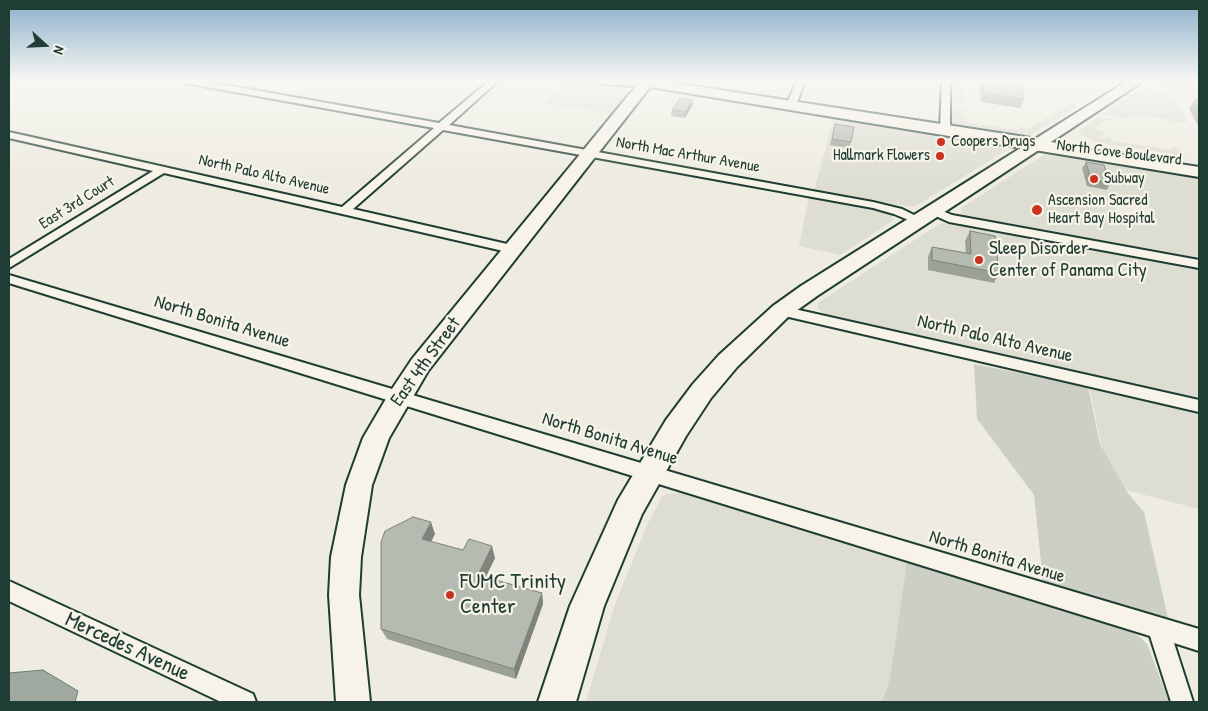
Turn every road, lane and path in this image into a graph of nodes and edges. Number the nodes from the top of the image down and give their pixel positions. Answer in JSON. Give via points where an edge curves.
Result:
{"nodes":[{"id":1,"x":370,"y":113,"type":"edge"},
{"id":2,"x":456,"y":113,"type":"edge"},
{"id":3,"x":618,"y":113,"type":"edge"},
{"id":4,"x":837,"y":113,"type":"edge"},
{"id":5,"x":945,"y":113,"type":"edge"},
{"id":6,"x":1086,"y":113,"type":"edge"},
{"id":7,"x":441,"y":126,"type":"junction"},
{"id":8,"x":945,"y":130,"type":"junction"},
{"id":9,"x":9,"y":134,"type":"edge"},
{"id":10,"x":1038,"y":144,"type":"junction"},
{"id":11,"x":589,"y":153,"type":"junction"},
{"id":12,"x":1199,"y":163,"type":"edge"},
{"id":13,"x":163,"y":170,"type":"junction"},
{"id":14,"x":1199,"y":172,"type":"edge"},
{"id":15,"x":344,"y":211,"type":"junction"},
{"id":16,"x":925,"y":216,"type":"junction"},
{"id":17,"x":512,"y":249,"type":"junction"},
{"id":18,"x":9,"y":264,"type":"edge"},
{"id":19,"x":1199,"y":264,"type":"edge"},
{"id":20,"x":9,"y":279,"type":"edge"},
{"id":21,"x":781,"y":311,"type":"junction"},
{"id":22,"x":398,"y":398,"type":"junction"},
{"id":23,"x":1199,"y":406,"type":"edge"},
{"id":24,"x":648,"y":472,"type":"junction"},
{"id":25,"x":9,"y":591,"type":"edge"},
{"id":26,"x":1158,"y":628,"type":"junction"},
{"id":27,"x":1199,"y":640,"type":"edge"},
{"id":28,"x":245,"y":702,"type":"edge"},
{"id":29,"x":353,"y":702,"type":"edge"},
{"id":30,"x":556,"y":702,"type":"edge"},
{"id":31,"x":1182,"y":702,"type":"edge"}],
"edges":[{"from":1,"to":7,"type":"street","name":"North Mac Arthur Avenue"},
{"from":2,"to":7,"type":"street"},
{"from":3,"to":11,"type":"street","name":"East 4th Street"},
{"from":4,"to":8,"type":"street","name":"North Cove Boulevard"},
{"from":5,"to":8,"type":"street"},
{"from":6,"to":10,"type":"main road"},
{"from":7,"to":11,"type":"street","name":"North Mac Arthur Avenue"},
{"from":7,"to":15,"type":"street"},
{"from":8,"to":10,"type":"street","name":"North Cove Boulevard"},
{"from":9,"to":13,"type":"street","name":"North Palo Alto Avenue"},
{"from":10,"to":12,"type":"street","name":"North Cove Boulevard","via":[[1082,145]]},
{"from":10,"to":14,"type":"street","name":"North Cove Boulevard"},
{"from":10,"to":16,"type":"main road"},
{"from":11,"to":16,"type":"street","name":"North Mac Arthur Avenue"},
{"from":11,"to":17,"type":"street","name":"East 4th Street"},
{"from":13,"to":15,"type":"street","name":"North Palo Alto Avenue"},
{"from":13,"to":18,"type":"street","name":"East 3rd Court"},
{"from":15,"to":17,"type":"street","name":"North Palo Alto Avenue"},
{"from":16,"to":19,"type":"street","name":"North Mac Arthur Avenue"},
{"from":16,"to":21,"type":"main road"},
{"from":17,"to":22,"type":"street","name":"East 4th Street"},
{"from":20,"to":22,"type":"street","name":"North Bonita Avenue"},
{"from":21,"to":23,"type":"street","name":"North Palo Alto Avenue"},
{"from":21,"to":24,"type":"main road","via":[[711,380]]},
{"from":22,"to":24,"type":"street","name":"North Bonita Avenue"},
{"from":22,"to":29,"type":"street","name":"East 4th Street","via":[[376,438],[363,471],[347,547],[344,595]]},
{"from":24,"to":26,"type":"street","name":"North Bonita Avenue"},
{"from":24,"to":30,"type":"main road","via":[[602,568]]},
{"from":25,"to":28,"type":"street","name":"Mercedes Avenue"},
{"from":26,"to":27,"type":"street","name":"North Bonita Avenue"},
{"from":26,"to":31,"type":"street"}]}
